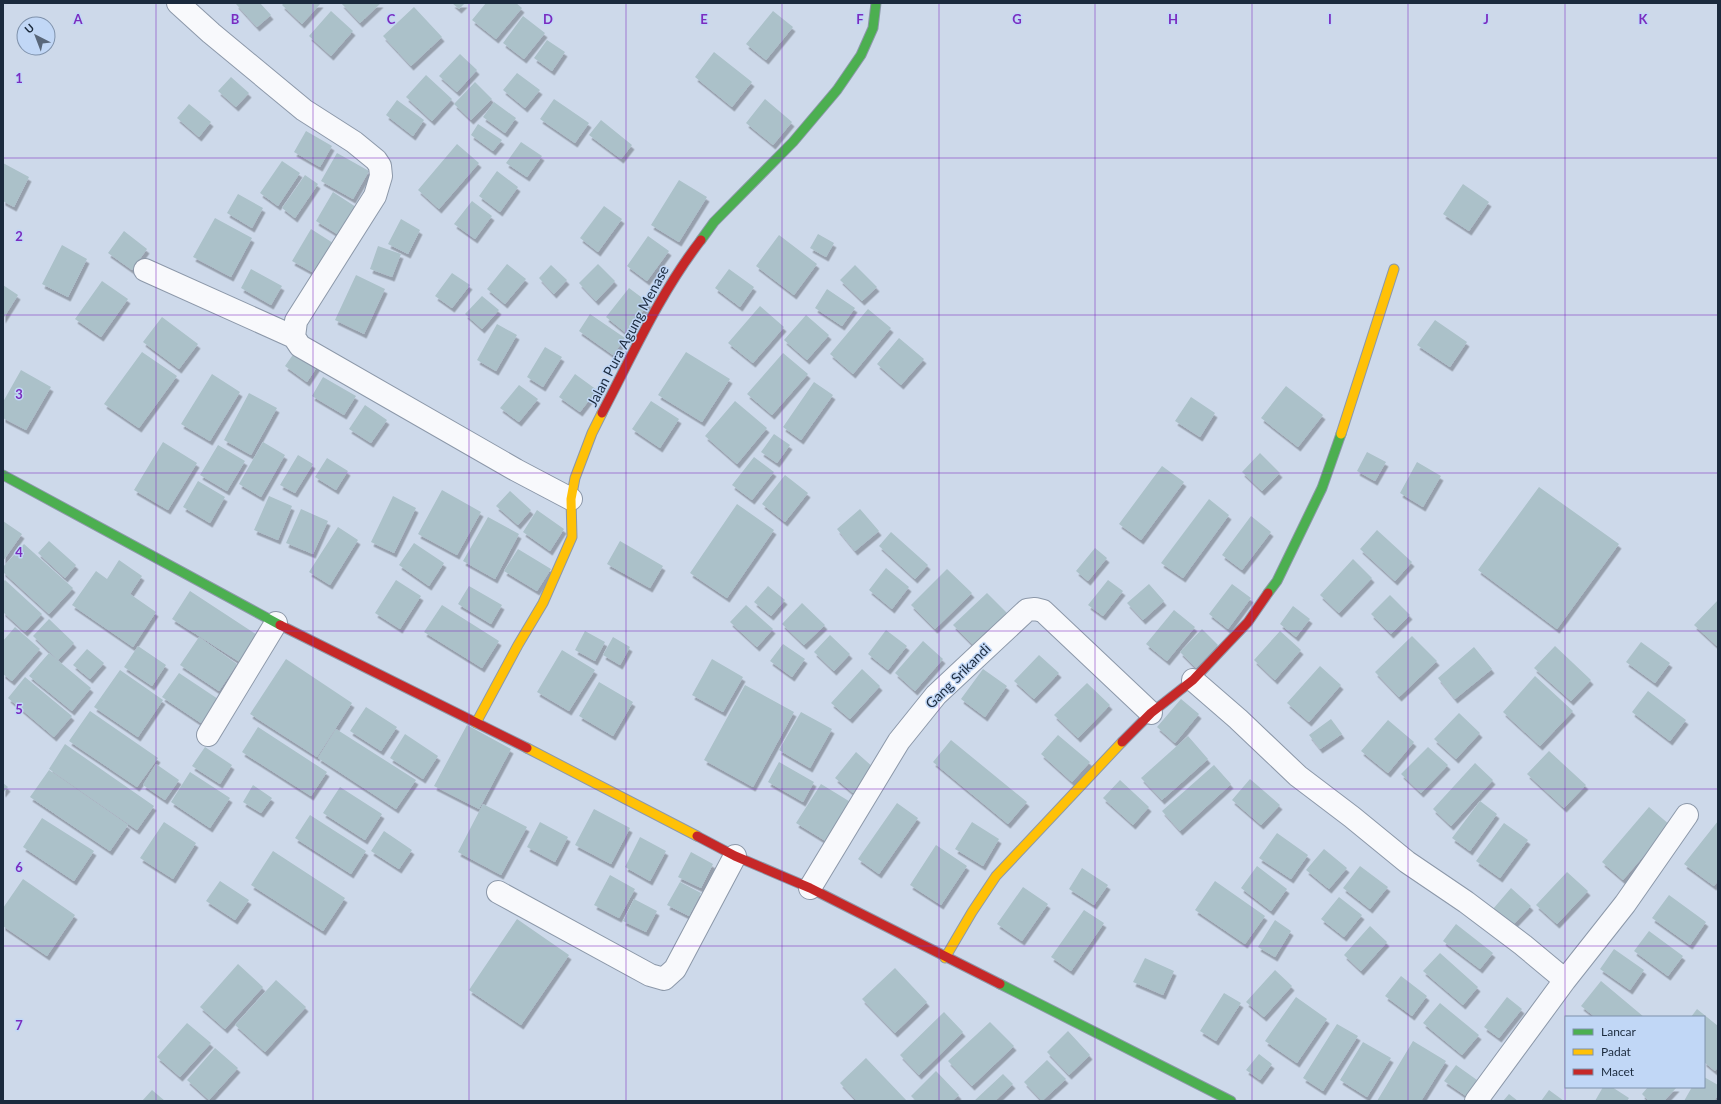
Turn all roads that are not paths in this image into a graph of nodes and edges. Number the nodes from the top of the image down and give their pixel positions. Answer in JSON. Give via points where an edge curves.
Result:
{"nodes":[{"id":1,"x":178,"y":3,"type":"edge"},
{"id":2,"x":876,"y":3,"type":"edge"},
{"id":3,"x":1394,"y":269,"type":"dead end"},
{"id":4,"x":145,"y":270,"type":"dead end"},
{"id":5,"x":294,"y":337,"type":"junction"},
{"id":6,"x":3,"y":475,"type":"edge"},
{"id":7,"x":570,"y":499,"type":"junction"},
{"id":8,"x":276,"y":623,"type":"junction"},
{"id":9,"x":1193,"y":680,"type":"junction"},
{"id":10,"x":1151,"y":713,"type":"junction"},
{"id":11,"x":476,"y":723,"type":"junction"},
{"id":12,"x":208,"y":735,"type":"dead end"},
{"id":13,"x":1687,"y":815,"type":"dead end"},
{"id":14,"x":735,"y":856,"type":"junction"},
{"id":15,"x":810,"y":888,"type":"junction"},
{"id":16,"x":498,"y":892,"type":"dead end"},
{"id":17,"x":945,"y":958,"type":"junction"},
{"id":18,"x":1565,"y":980,"type":"junction"},
{"id":19,"x":1230,"y":1101,"type":"edge"},
{"id":20,"x":1476,"y":1101,"type":"edge"}],
"edges":[{"from":1,"to":5,"type":"street","via":[[304,110],[354,142],[380,166],[382,176],[375,196],[301,312],[296,321]]},
{"from":2,"to":7,"type":"street","name":"Jalan Pura Agung Menase","via":[[873,28],[861,54],[837,90],[793,142],[714,222],[682,264],[659,302],[592,433]]},
{"from":3,"to":9,"type":"street","via":[[1346,422],[1322,488],[1303,529],[1277,581],[1248,622]]},
{"from":4,"to":5,"type":"street"},
{"from":5,"to":7,"type":"street","via":[[300,346],[310,352]]},
{"from":6,"to":8,"type":"street"},
{"from":7,"to":11,"type":"street","name":"Jalan Pura Agung Menase","via":[[572,536],[560,566],[543,603]]},
{"from":8,"to":11,"type":"street"},
{"from":8,"to":12,"type":"street"},
{"from":9,"to":10,"type":"street"},
{"from":9,"to":18,"type":"street","via":[[1298,776],[1407,862],[1523,945]]},
{"from":10,"to":15,"type":"street","name":"Gang Srikandi","via":[[1043,611],[1027,610],[936,695],[899,742]]},
{"from":10,"to":17,"type":"street","via":[[996,876]]},
{"from":11,"to":14,"type":"street"},
{"from":13,"to":18,"type":"street","via":[[1625,904]]},
{"from":14,"to":15,"type":"street"},
{"from":14,"to":16,"type":"street","via":[[675,969],[664,978],[650,975]]},
{"from":15,"to":17,"type":"street"},
{"from":17,"to":19,"type":"street"},
{"from":18,"to":20,"type":"street"}]}
